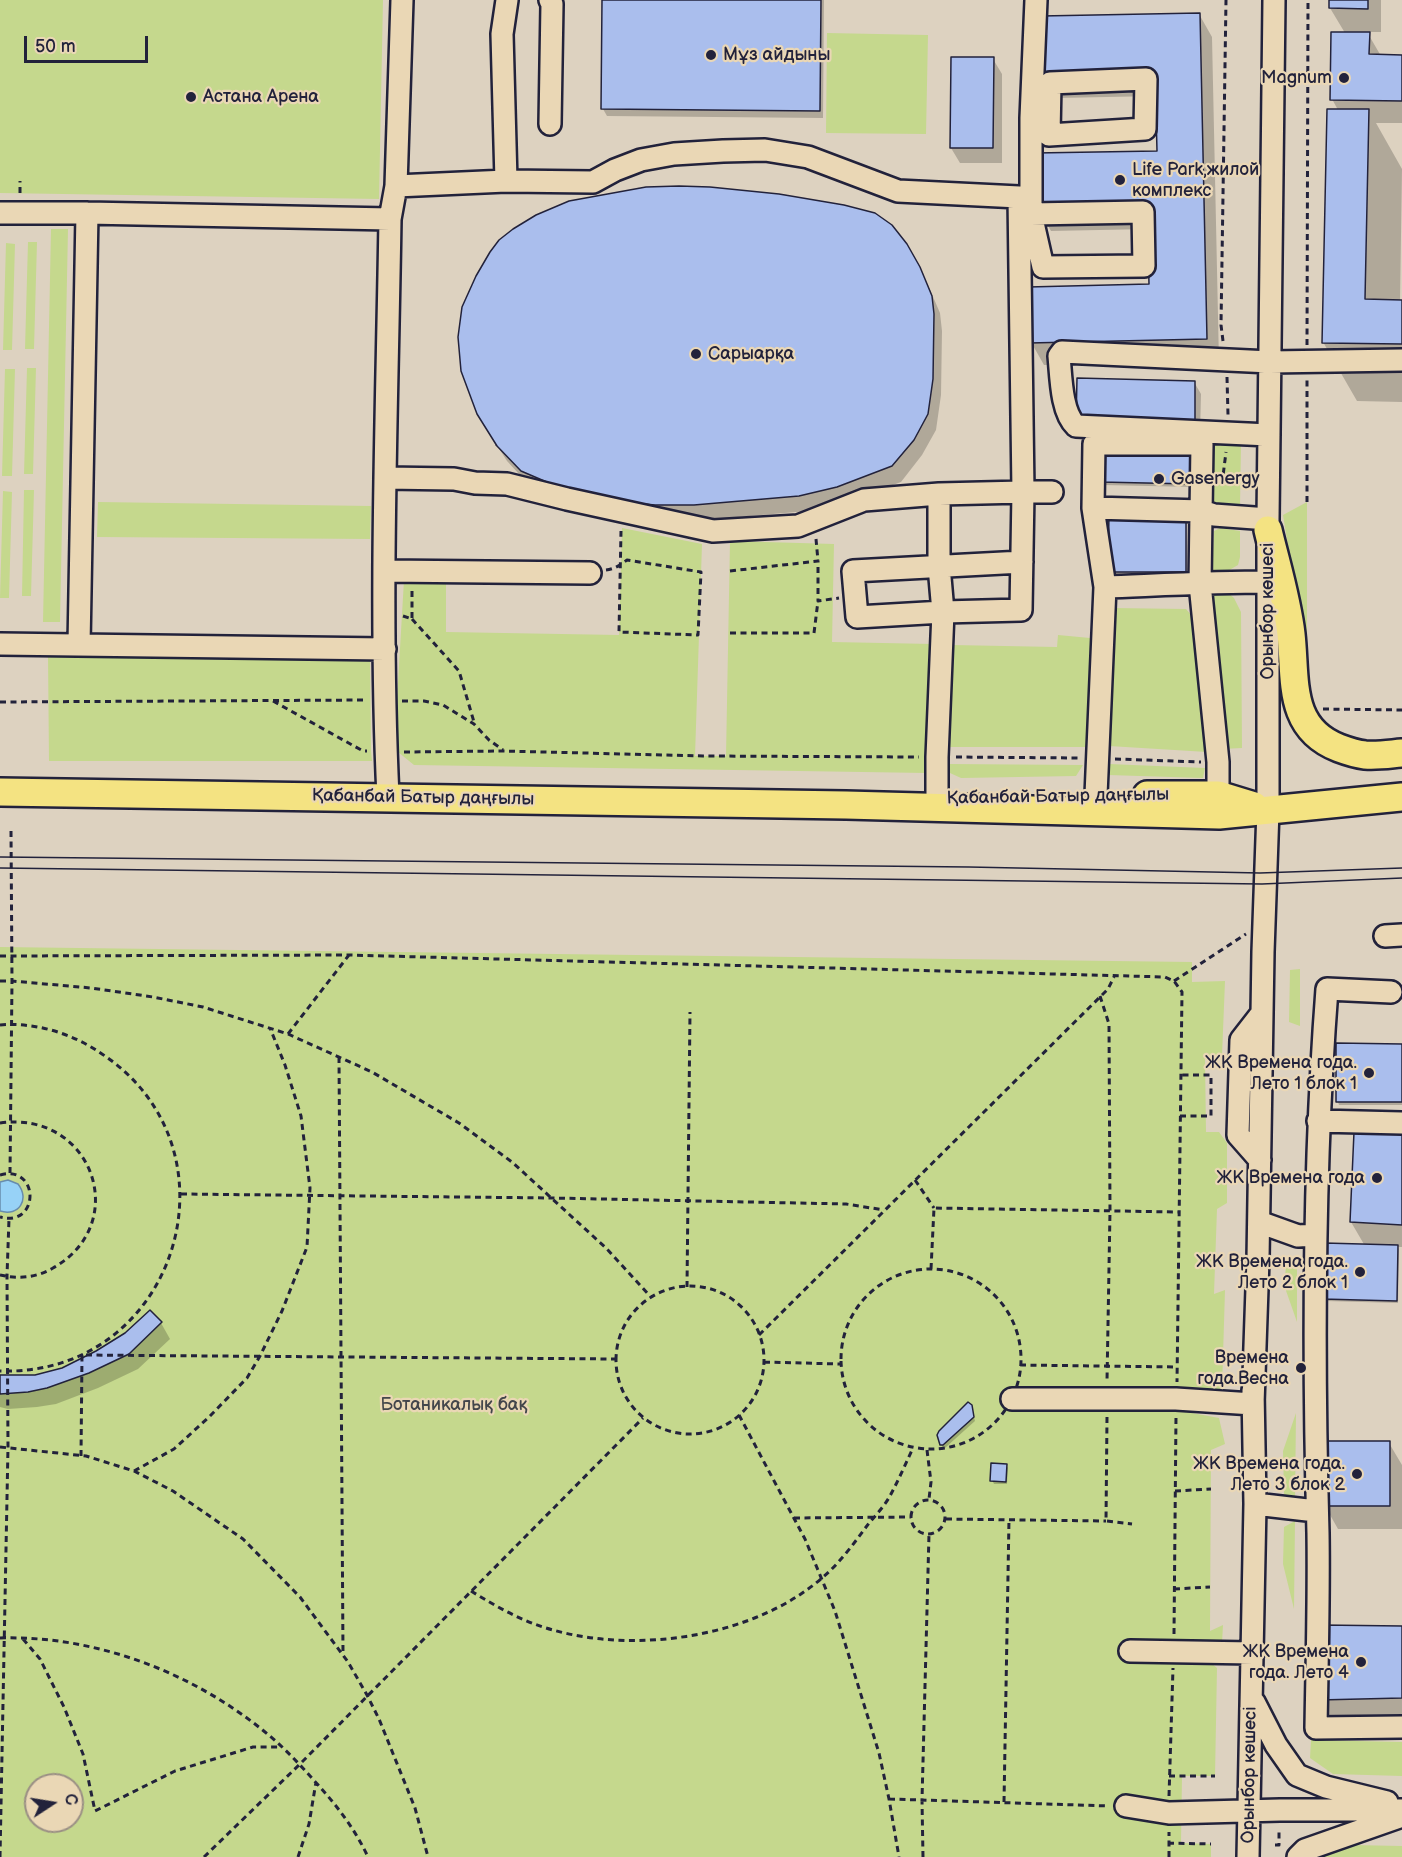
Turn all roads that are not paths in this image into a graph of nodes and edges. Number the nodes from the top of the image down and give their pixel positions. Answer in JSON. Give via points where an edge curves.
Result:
{"nodes":[{"id":1,"x":402,"y":0,"type":"edge"},
{"id":2,"x":507,"y":0,"type":"edge"},
{"id":3,"x":550,"y":0,"type":"edge"},
{"id":4,"x":1036,"y":0,"type":"edge"},
{"id":5,"x":1274,"y":0,"type":"edge"},
{"id":6,"x":1031,"y":118,"type":"junction"},
{"id":7,"x":550,"y":124,"type":"dead end"},
{"id":8,"x":1049,"y":135,"type":"junction"},
{"id":9,"x":506,"y":181,"type":"junction"},
{"id":10,"x":396,"y":186,"type":"junction"},
{"id":11,"x":0,"y":213,"type":"edge"},
{"id":12,"x":87,"y":213,"type":"junction"},
{"id":13,"x":1031,"y":214,"type":"junction"},
{"id":14,"x":390,"y":219,"type":"junction"},
{"id":15,"x":1402,"y":360,"type":"edge"},
{"id":16,"x":1270,"y":362,"type":"junction"},
{"id":17,"x":1269,"y":435,"type":"junction"},
{"id":18,"x":385,"y":478,"type":"junction"},
{"id":19,"x":1023,"y":492,"type":"junction"},
{"id":20,"x":1052,"y":492,"type":"dead end"},
{"id":21,"x":939,"y":494,"type":"junction"},
{"id":22,"x":1093,"y":507,"type":"junction"},
{"id":23,"x":1208,"y":513,"type":"junction"},
{"id":24,"x":1268,"y":525,"type":"junction"},
{"id":25,"x":1022,"y":562,"type":"junction"},
{"id":26,"x":939,"y":566,"type":"junction"},
{"id":27,"x":384,"y":571,"type":"junction"},
{"id":28,"x":590,"y":573,"type":"road end"},
{"id":29,"x":1268,"y":582,"type":"junction"},
{"id":30,"x":1200,"y":584,"type":"junction"},
{"id":31,"x":1105,"y":587,"type":"junction"},
{"id":32,"x":943,"y":612,"type":"junction"},
{"id":33,"x":0,"y":644,"type":"edge"},
{"id":34,"x":79,"y":645,"type":"junction"},
{"id":35,"x":385,"y":649,"type":"junction"},
{"id":36,"x":1402,"y":753,"type":"edge"},
{"id":37,"x":0,"y":792,"type":"edge"},
{"id":38,"x":1096,"y":795,"type":"junction"},
{"id":39,"x":1218,"y":795,"type":"junction"},
{"id":40,"x":388,"y":797,"type":"junction"},
{"id":41,"x":1402,"y":797,"type":"edge"},
{"id":42,"x":937,"y":799,"type":"junction"},
{"id":43,"x":846,"y":805,"type":"junction"},
{"id":44,"x":1268,"y":810,"type":"junction"},
{"id":45,"x":1390,"y":992,"type":"dead end"},
{"id":46,"x":1318,"y":1121,"type":"junction"},
{"id":47,"x":1402,"y":1123,"type":"edge"},
{"id":48,"x":1259,"y":1222,"type":"junction"},
{"id":49,"x":1315,"y":1235,"type":"junction"},
{"id":50,"x":1258,"y":1277,"type":"junction"},
{"id":51,"x":1012,"y":1399,"type":"road end"},
{"id":52,"x":1253,"y":1404,"type":"junction"},
{"id":53,"x":1255,"y":1478,"type":"junction"},
{"id":54,"x":1255,"y":1504,"type":"junction"},
{"id":55,"x":1316,"y":1511,"type":"junction"},
{"id":56,"x":1130,"y":1651,"type":"dead end"},
{"id":57,"x":1253,"y":1653,"type":"junction"},
{"id":58,"x":1252,"y":1699,"type":"junction"},
{"id":59,"x":1402,"y":1727,"type":"edge"},
{"id":60,"x":1126,"y":1806,"type":"road end"},
{"id":61,"x":1402,"y":1808,"type":"edge"},
{"id":62,"x":1250,"y":1810,"type":"junction"},
{"id":63,"x":1402,"y":1816,"type":"edge"},
{"id":64,"x":1248,"y":1857,"type":"edge"},
{"id":65,"x":1298,"y":1857,"type":"edge"}],
"edges":[{"from":1,"to":10,"type":"street"},
{"from":2,"to":9,"type":"street","via":[[502,34]]},
{"from":3,"to":7,"type":"street"},
{"from":4,"to":6,"type":"street"},
{"from":5,"to":16,"type":"street","name":"Орынбор көшесі"},
{"from":6,"to":8,"type":"street"},
{"from":6,"to":13,"type":"street"},
{"from":8,"to":8,"type":"street","via":[[1145,129],[1146,79],[1050,83]]},
{"from":9,"to":10,"type":"street"},
{"from":9,"to":19,"type":"street","via":[[593,182],[641,160],[674,154],[765,150],[808,157],[898,191],[1019,197]]},
{"from":10,"to":14,"type":"street"},
{"from":11,"to":12,"type":"street"},
{"from":12,"to":14,"type":"street"},
{"from":12,"to":34,"type":"street"},
{"from":13,"to":13,"type":"street","via":[[1043,267],[1144,266],[1143,212]]},
{"from":14,"to":18,"type":"street"},
{"from":15,"to":16,"type":"street"},
{"from":16,"to":17,"type":"street","name":"Орынбор көшесі"},
{"from":16,"to":17,"type":"street","via":[[1062,352],[1059,356],[1064,401],[1076,426]]},
{"from":17,"to":24,"type":"street","name":"Орынбор көшесі"},
{"from":18,"to":21,"type":"street","via":[[507,484],[713,531],[798,526],[864,500]]},
{"from":18,"to":27,"type":"street"},
{"from":19,"to":20,"type":"street"},
{"from":19,"to":21,"type":"street"},
{"from":19,"to":25,"type":"street"},
{"from":21,"to":26,"type":"street"},
{"from":22,"to":23,"type":"street"},
{"from":22,"to":23,"type":"street","via":[[1094,444],[1202,444]]},
{"from":22,"to":31,"type":"street"},
{"from":23,"to":24,"type":"street"},
{"from":23,"to":30,"type":"street"},
{"from":24,"to":29,"type":"street","name":"Орынбор көшесі"},
{"from":24,"to":36,"type":"main road","via":[[1291,633],[1299,709],[1305,723],[1330,745],[1347,751],[1362,755]]},
{"from":25,"to":26,"type":"street"},
{"from":25,"to":32,"type":"street","via":[[1021,610]]},
{"from":26,"to":32,"type":"street"},
{"from":26,"to":32,"type":"street","via":[[853,571],[855,595],[857,617]]},
{"from":27,"to":28,"type":"street"},
{"from":27,"to":35,"type":"street"},
{"from":29,"to":30,"type":"street"},
{"from":29,"to":44,"type":"street","name":"Орынбор көшесі"},
{"from":30,"to":31,"type":"street"},
{"from":30,"to":39,"type":"street"},
{"from":31,"to":38,"type":"street"},
{"from":32,"to":42,"type":"street"},
{"from":33,"to":34,"type":"street"},
{"from":34,"to":35,"type":"street"},
{"from":35,"to":40,"type":"street"},
{"from":37,"to":40,"type":"main road","name":"Қабанбай Батыр даңғылы"},
{"from":38,"to":39,"type":"main road","name":"Қабанбай Батыр даңғылы"},
{"from":38,"to":42,"type":"main road","name":"Қабанбай Батыр даңғылы"},
{"from":39,"to":44,"type":"main road","name":"Қабанбай Батыр даңғылы"},
{"from":40,"to":43,"type":"main road","name":"Қабанбай Батыр даңғылы"},
{"from":41,"to":44,"type":"main road","name":"Қабанбай Батыр даңғылы"},
{"from":42,"to":43,"type":"main road","name":"Қабанбай Батыр даңғылы"},
{"from":43,"to":44,"type":"main road","name":"Қабанбай Батыр даңғылы","via":[[1218,815]]},
{"from":44,"to":48,"type":"street","name":"Орынбор көшесі"},
{"from":45,"to":46,"type":"street","via":[[1327,989]]},
{"from":46,"to":47,"type":"street"},
{"from":46,"to":49,"type":"street"},
{"from":48,"to":49,"type":"street","via":[[1298,1236]]},
{"from":48,"to":50,"type":"street","name":"Орынбор көшесі"},
{"from":48,"to":52,"type":"street","name":"Орынбор көшесі","via":[[1254,1259]]},
{"from":49,"to":55,"type":"street"},
{"from":50,"to":52,"type":"street","name":"Орынбор көшесі"},
{"from":50,"to":53,"type":"street","via":[[1267,1311],[1266,1442]]},
{"from":51,"to":52,"type":"street"},
{"from":52,"to":53,"type":"street","name":"Орынбор көшесі"},
{"from":53,"to":54,"type":"street","name":"Орынбор көшесі"},
{"from":54,"to":55,"type":"street"},
{"from":54,"to":57,"type":"street","name":"Орынбор көшесі"},
{"from":55,"to":59,"type":"street","via":[[1317,1728]]},
{"from":56,"to":57,"type":"street"},
{"from":57,"to":58,"type":"street","name":"Орынбор көшесі"},
{"from":58,"to":61,"type":"street","via":[[1276,1745],[1298,1775]]},
{"from":58,"to":62,"type":"street","name":"Орынбор көшесі"},
{"from":60,"to":62,"type":"street","via":[[1168,1813]]},
{"from":61,"to":62,"type":"street"},
{"from":62,"to":64,"type":"street","name":"Орынбор көшесі"},
{"from":63,"to":65,"type":"street","via":[[1305,1850]]}]}
